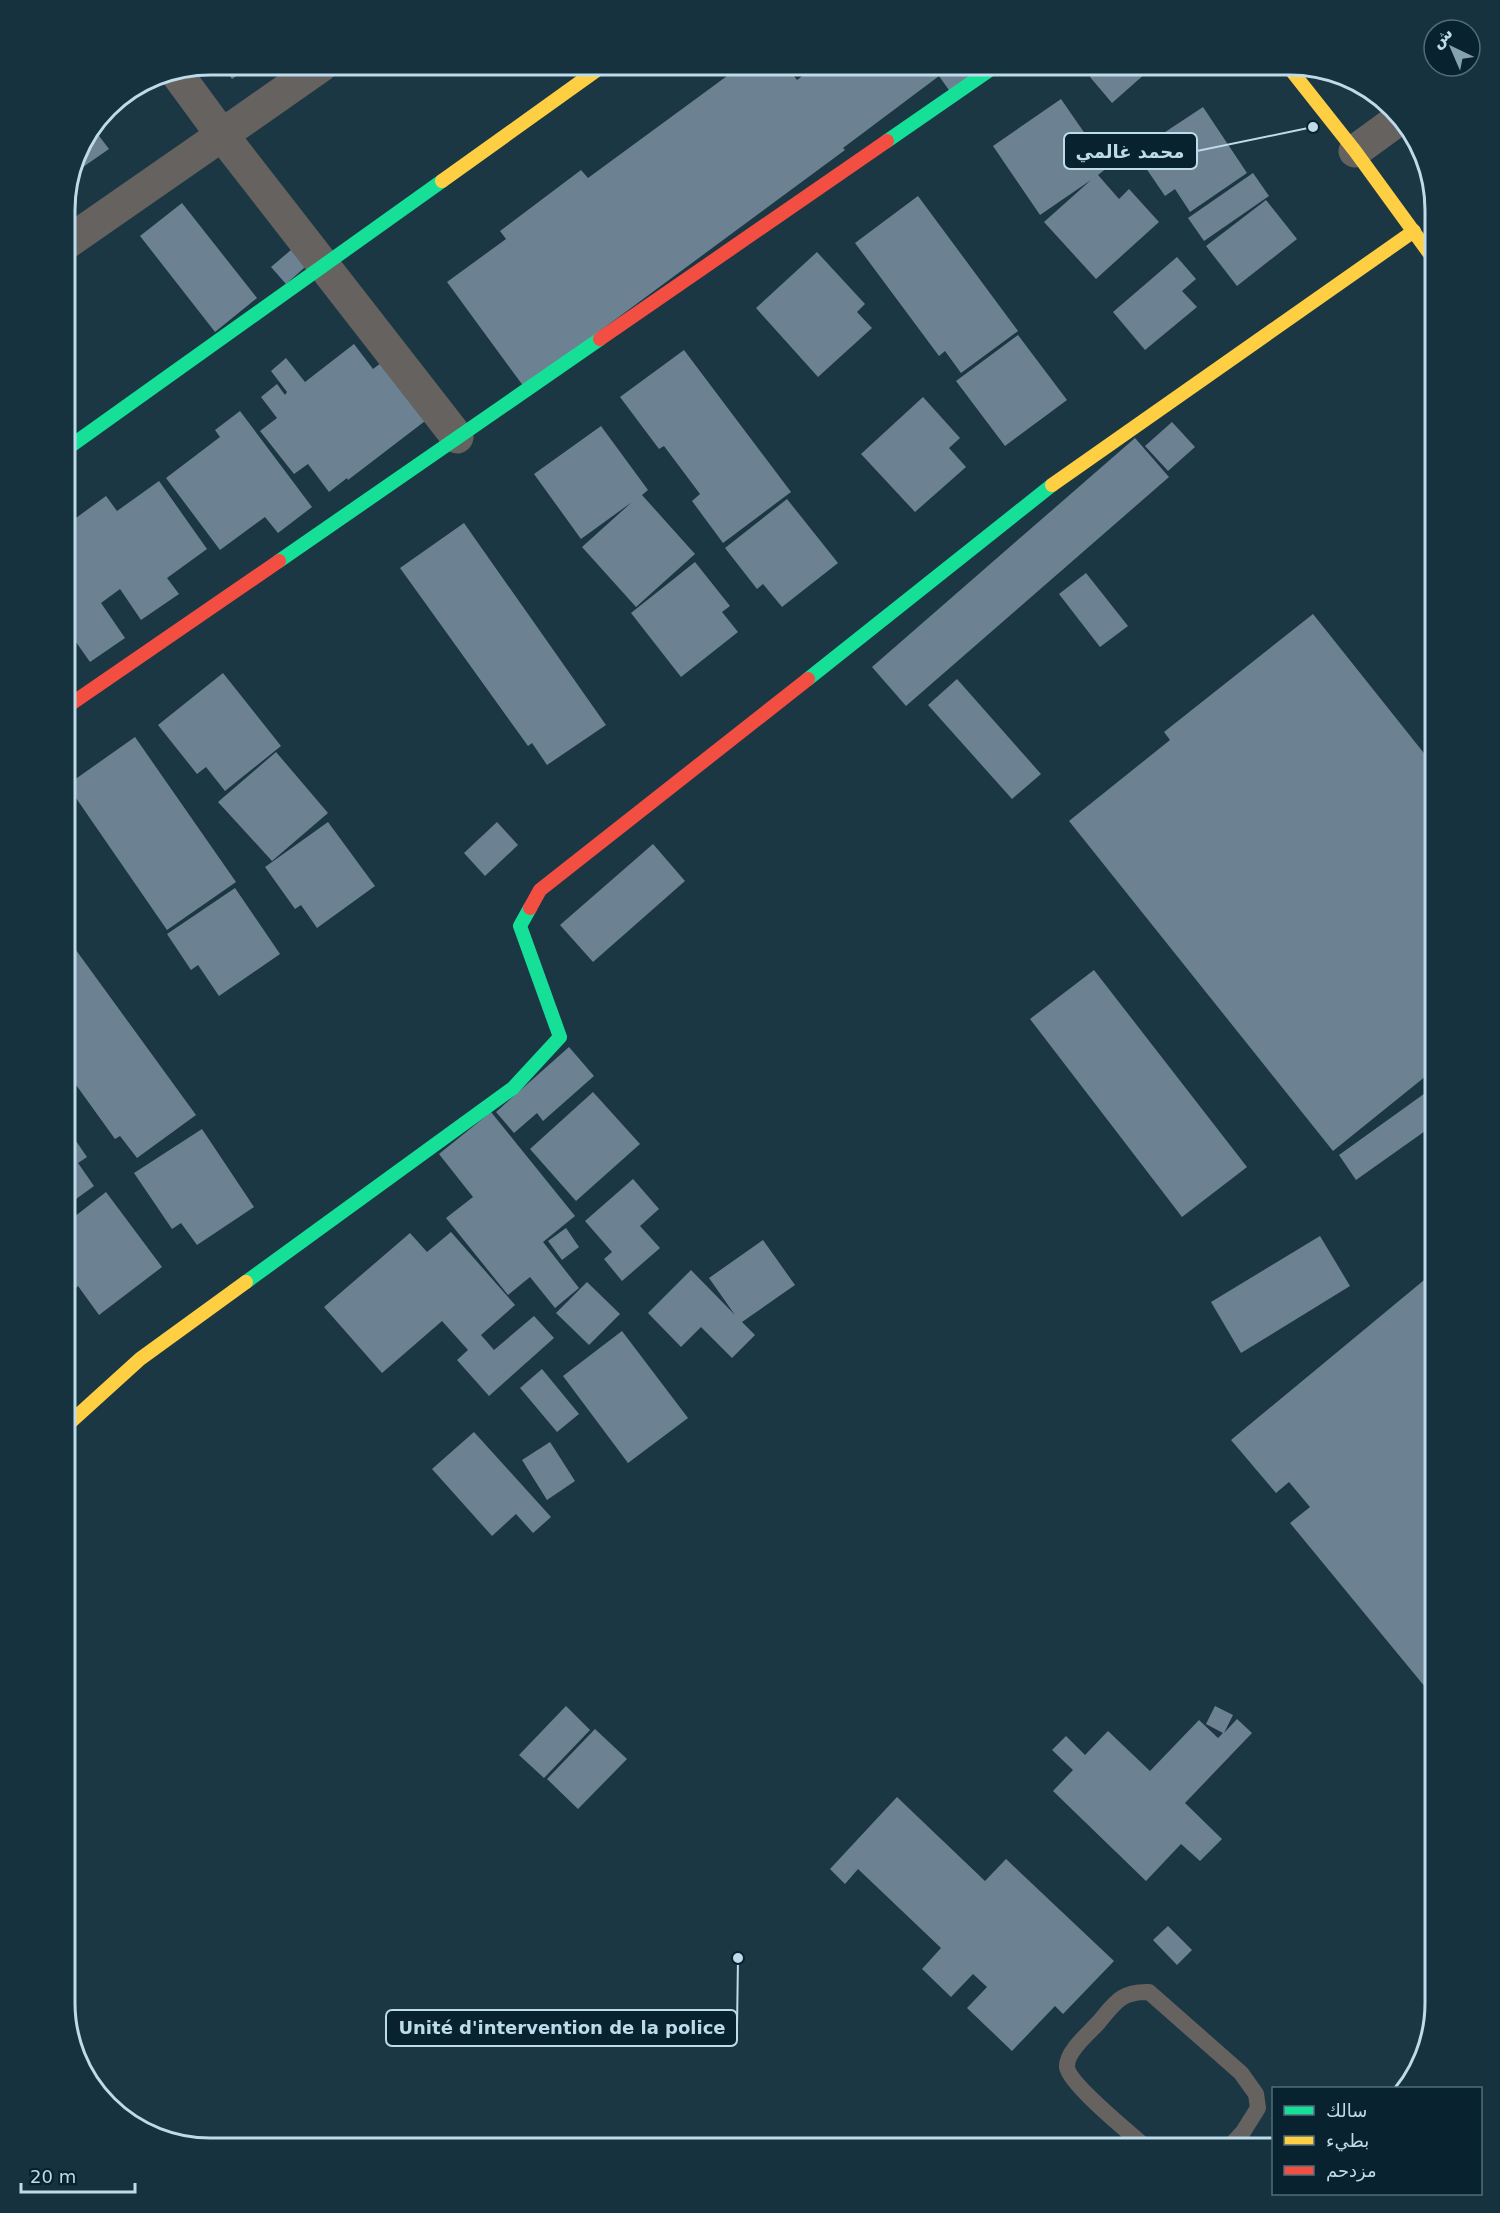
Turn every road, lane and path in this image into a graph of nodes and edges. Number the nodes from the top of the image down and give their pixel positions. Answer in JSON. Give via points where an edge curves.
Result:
{"nodes":[{"id":1,"x":307,"y":75,"type":"edge"},
{"id":2,"x":590,"y":75,"type":"edge"},
{"id":3,"x":982,"y":75,"type":"edge"},
{"id":4,"x":1295,"y":75,"type":"edge"},
{"id":5,"x":181,"y":79,"type":"edge"},
{"id":6,"x":1393,"y":123,"type":"edge"},
{"id":7,"x":222,"y":135,"type":"junction"},
{"id":8,"x":1355,"y":151,"type":"junction"},
{"id":9,"x":1414,"y":231,"type":"junction"},
{"id":10,"x":75,"y":237,"type":"edge"},
{"id":11,"x":1425,"y":246,"type":"edge"},
{"id":12,"x":325,"y":264,"type":"junction"},
{"id":13,"x":457,"y":437,"type":"junction"},
{"id":14,"x":75,"y":443,"type":"edge"},
{"id":15,"x":75,"y":701,"type":"edge"},
{"id":16,"x":75,"y":1418,"type":"edge"},
{"id":17,"x":1136,"y":2138,"type":"edge"},
{"id":18,"x":1237,"y":2138,"type":"edge"}],
"edges":[{"from":1,"to":7,"type":"street"},
{"from":2,"to":12,"type":"street"},
{"from":3,"to":13,"type":"street"},
{"from":4,"to":8,"type":"street"},
{"from":5,"to":7,"type":"street"},
{"from":6,"to":8,"type":"street"},
{"from":7,"to":10,"type":"street"},
{"from":7,"to":12,"type":"street"},
{"from":8,"to":9,"type":"street"},
{"from":9,"to":11,"type":"street"},
{"from":9,"to":16,"type":"street","via":[[1059,480],[540,890],[520,926],[560,1037],[513,1088],[140,1359]]},
{"from":12,"to":13,"type":"street"},
{"from":12,"to":14,"type":"street"},
{"from":13,"to":15,"type":"street"},
{"from":17,"to":18,"type":"lane","via":[[1080,2088],[1067,2066],[1071,2054],[1122,1996],[1149,1992],[1240,2073],[1256,2094],[1258,2108]]}]}
